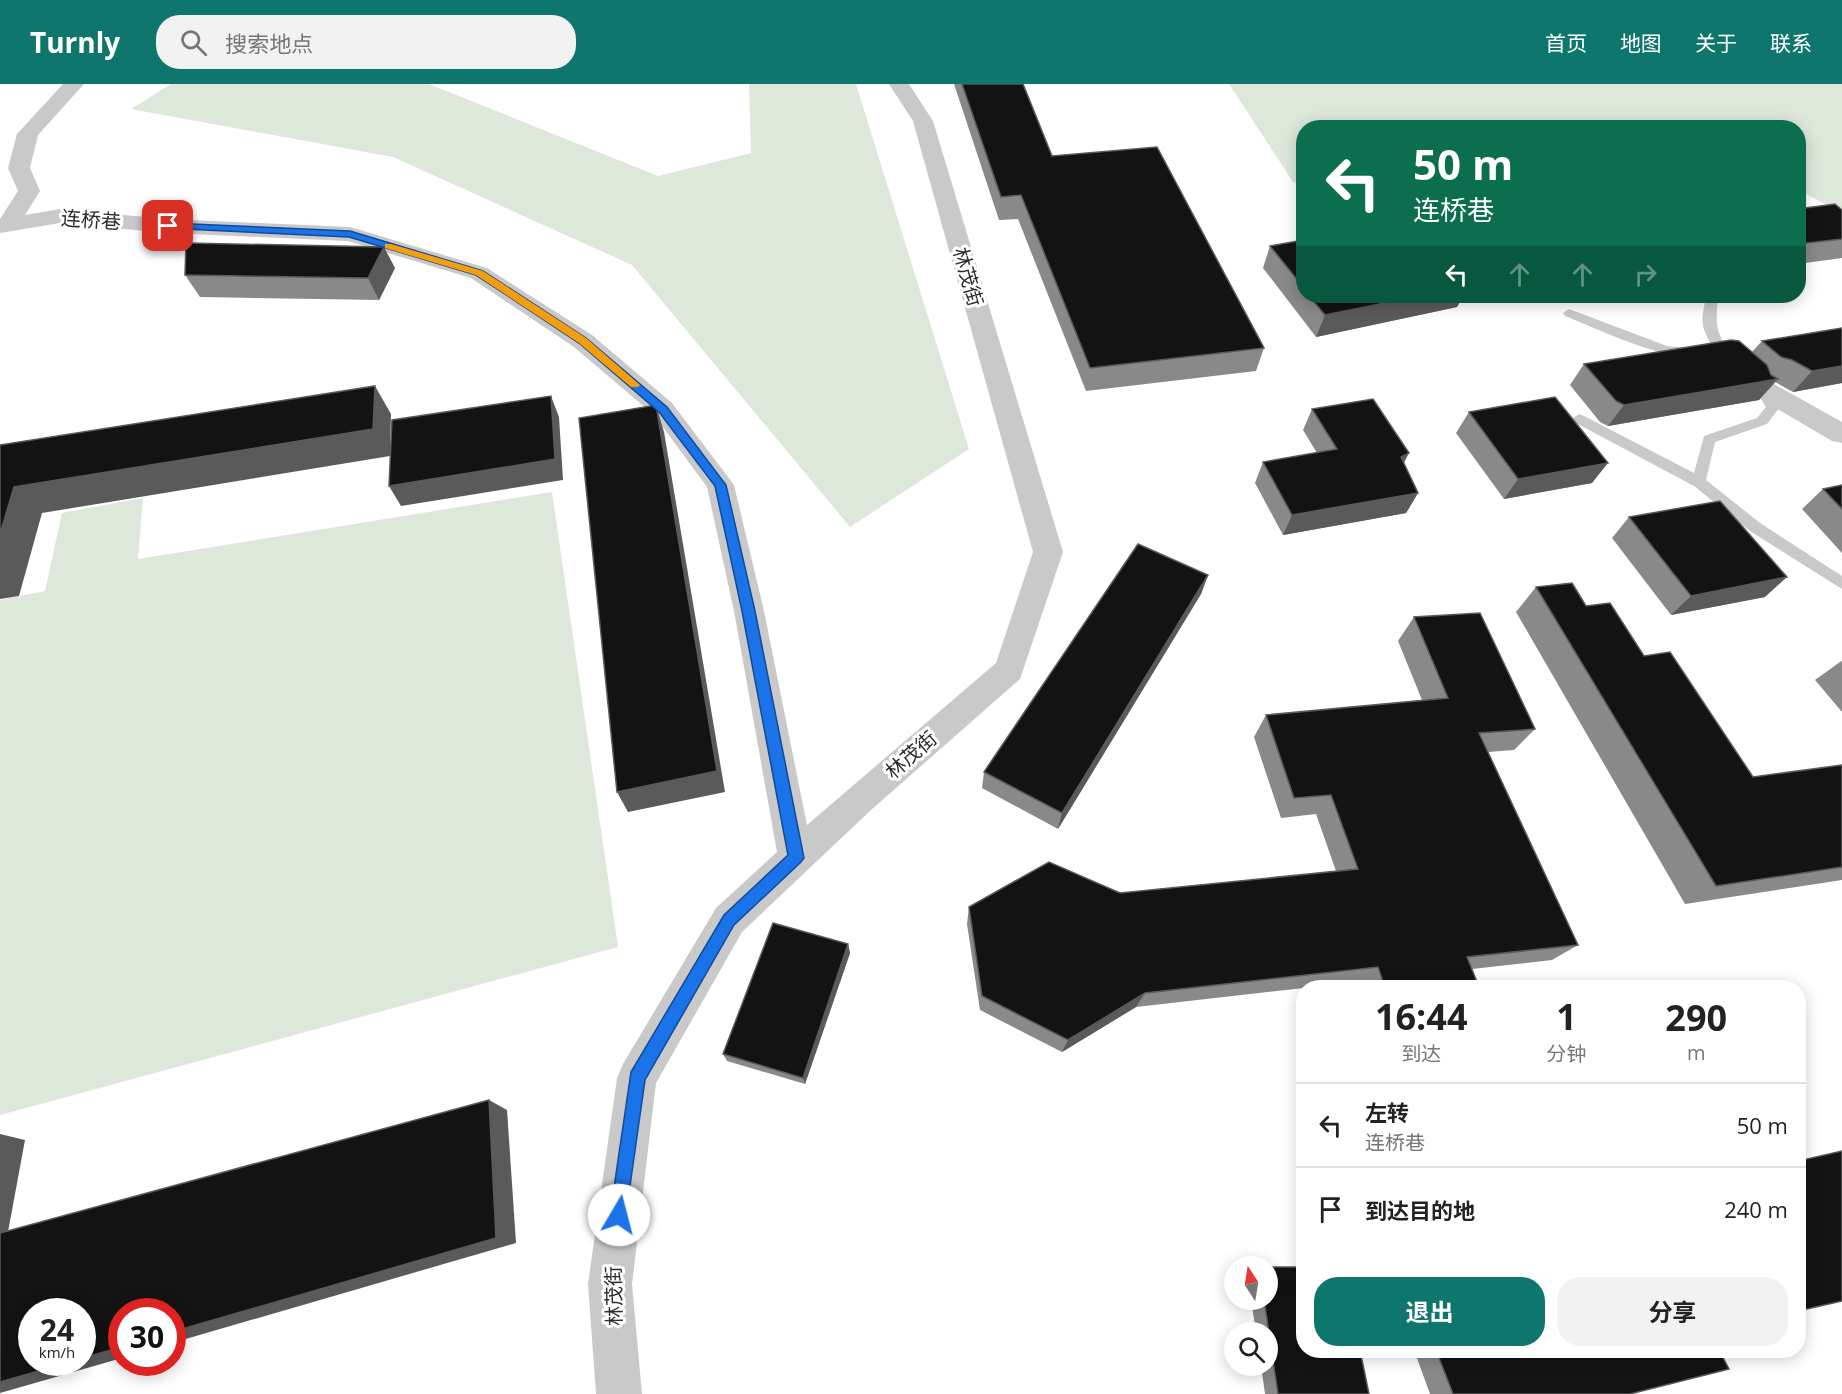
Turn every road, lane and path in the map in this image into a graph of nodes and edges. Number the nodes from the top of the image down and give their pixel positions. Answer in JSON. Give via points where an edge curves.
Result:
{"nodes":[{"id":1,"x":75,"y":84,"type":"edge"},
{"id":2,"x":899,"y":84,"type":"edge"},
{"id":3,"x":9,"y":142,"type":"dead end"},
{"id":4,"x":19,"y":168,"type":"junction"},
{"id":5,"x":4,"y":225,"type":"edge"},
{"id":6,"x":1711,"y":303,"type":"edge"},
{"id":7,"x":1569,"y":313,"type":"dead end"},
{"id":8,"x":1725,"y":356,"type":"junction"},
{"id":9,"x":1750,"y":378,"type":"junction"},
{"id":10,"x":1580,"y":419,"type":"dead end"},
{"id":11,"x":1842,"y":434,"type":"edge"},
{"id":12,"x":1699,"y":482,"type":"junction"},
{"id":13,"x":1842,"y":583,"type":"edge"},
{"id":14,"x":796,"y":858,"type":"junction"},
{"id":15,"x":619,"y":1394,"type":"edge"}],
"edges":[{"from":1,"to":4,"type":"street","via":[[28,134]]},
{"from":2,"to":14,"type":"street","name":"林茂街","via":[[923,121],[1048,552],[1009,670]]},
{"from":3,"to":4,"type":"street"},
{"from":4,"to":5,"type":"street","via":[[29,191]]},
{"from":5,"to":14,"type":"street","name":"连桥巷","via":[[60,216],[168,226],[350,234],[479,273],[583,341],[663,409],[720,485]]},
{"from":6,"to":8,"type":"lane","via":[[1709,325]]},
{"from":7,"to":8,"type":"lane","via":[[1665,350]]},
{"from":8,"to":9,"type":"lane"},
{"from":9,"to":11,"type":"street"},
{"from":9,"to":12,"type":"lane","via":[[1773,407],[1762,421],[1709,439]]},
{"from":10,"to":12,"type":"lane"},
{"from":12,"to":13,"type":"lane","via":[[1755,527]]},
{"from":14,"to":15,"type":"street","name":"林茂街","via":[[729,920],[637,1078],[610,1284]]}]}
